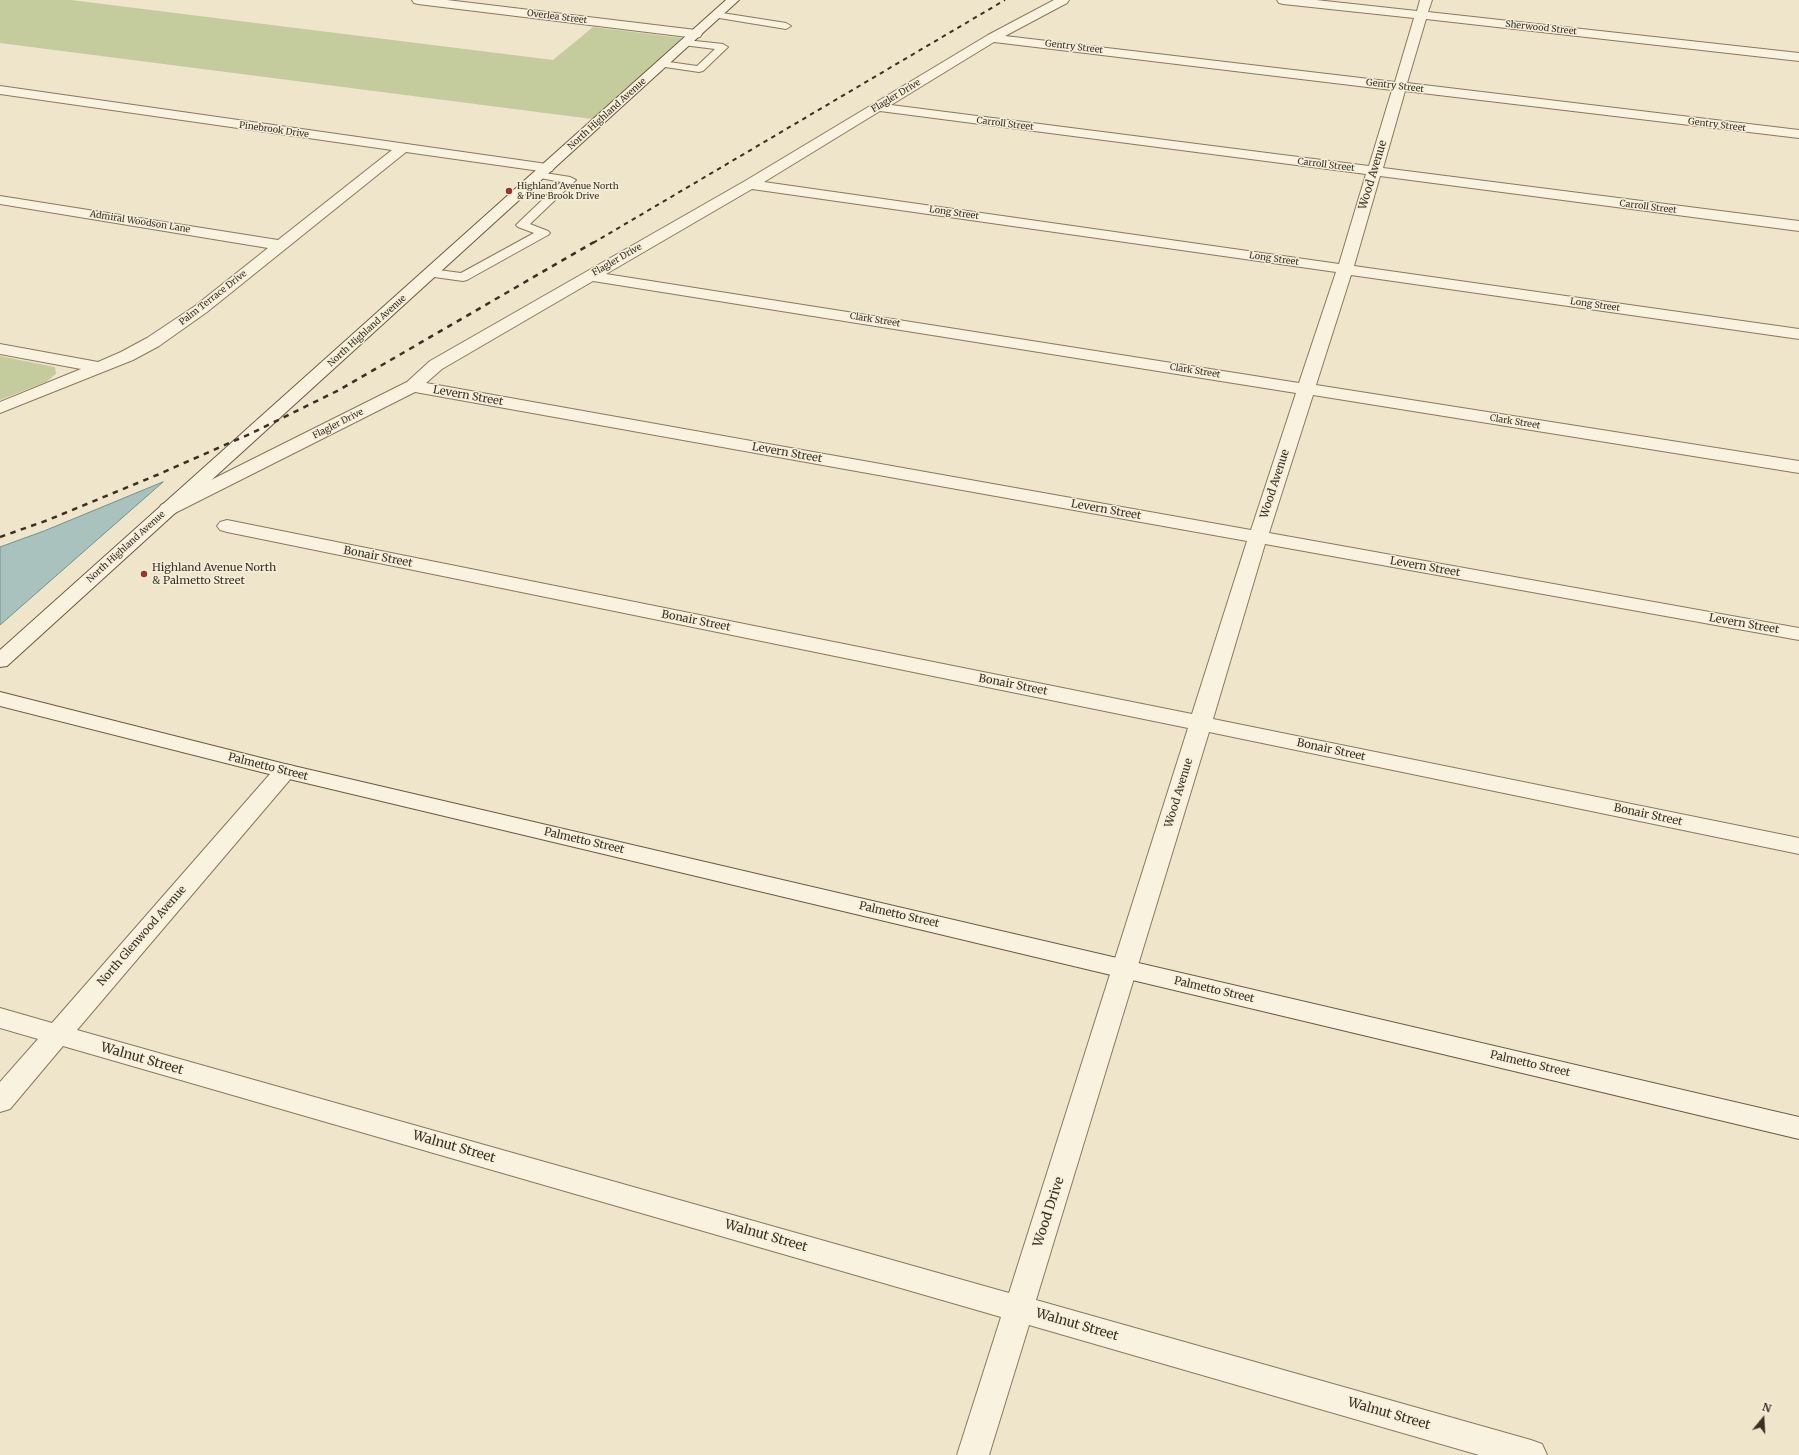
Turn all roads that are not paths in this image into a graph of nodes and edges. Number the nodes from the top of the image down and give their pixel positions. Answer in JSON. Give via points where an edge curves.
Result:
{"nodes":[{"id":1,"x":418,"y":0,"type":"edge"},
{"id":2,"x":733,"y":0,"type":"edge"},
{"id":3,"x":1063,"y":0,"type":"edge"},
{"id":4,"x":1284,"y":0,"type":"edge"},
{"id":5,"x":531,"y":4,"type":"dead end"},
{"id":6,"x":1424,"y":8,"type":"edge"},
{"id":7,"x":520,"y":13,"type":"junction"},
{"id":8,"x":716,"y":15,"type":"junction"},
{"id":9,"x":786,"y":26,"type":"dead end"},
{"id":10,"x":691,"y":38,"type":"junction"},
{"id":11,"x":992,"y":38,"type":"junction"},
{"id":12,"x":1799,"y":57,"type":"edge"},
{"id":13,"x":662,"y":64,"type":"junction"},
{"id":14,"x":1401,"y":87,"type":"junction"},
{"id":15,"x":0,"y":90,"type":"edge"},
{"id":16,"x":878,"y":107,"type":"junction"},
{"id":17,"x":1799,"y":134,"type":"edge"},
{"id":18,"x":403,"y":148,"type":"junction"},
{"id":19,"x":543,"y":172,"type":"junction"},
{"id":20,"x":1373,"y":172,"type":"junction"},
{"id":21,"x":750,"y":184,"type":"junction"},
{"id":22,"x":0,"y":200,"type":"edge"},
{"id":23,"x":1799,"y":226,"type":"edge"},
{"id":24,"x":279,"y":245,"type":"junction"},
{"id":25,"x":1345,"y":269,"type":"junction"},
{"id":26,"x":431,"y":273,"type":"junction"},
{"id":27,"x":591,"y":276,"type":"junction"},
{"id":28,"x":1799,"y":334,"type":"edge"},
{"id":29,"x":0,"y":349,"type":"edge"},
{"id":30,"x":99,"y":367,"type":"junction"},
{"id":31,"x":413,"y":386,"type":"junction"},
{"id":32,"x":1306,"y":388,"type":"junction"},
{"id":33,"x":0,"y":408,"type":"edge"},
{"id":34,"x":1799,"y":467,"type":"edge"},
{"id":35,"x":166,"y":510,"type":"junction"},
{"id":36,"x":227,"y":526,"type":"dead end"},
{"id":37,"x":1258,"y":537,"type":"junction"},
{"id":38,"x":1799,"y":634,"type":"edge"},
{"id":39,"x":0,"y":661,"type":"edge"},
{"id":40,"x":0,"y":699,"type":"edge"},
{"id":41,"x":1200,"y":723,"type":"junction"},
{"id":42,"x":285,"y":771,"type":"junction"},
{"id":43,"x":1799,"y":846,"type":"edge"},
{"id":44,"x":1125,"y":969,"type":"junction"},
{"id":45,"x":0,"y":1018,"type":"edge"},
{"id":46,"x":57,"y":1034,"type":"junction"},
{"id":47,"x":0,"y":1101,"type":"edge"},
{"id":48,"x":1799,"y":1128,"type":"edge"},
{"id":49,"x":1018,"y":1308,"type":"junction"},
{"id":50,"x":973,"y":1455,"type":"edge"},
{"id":51,"x":1531,"y":1455,"type":"edge"}],
"edges":[{"from":1,"to":7,"type":"street","name":"Overlea Street"},
{"from":2,"to":8,"type":"street","name":"North Highland Avenue"},
{"from":3,"to":11,"type":"street","name":"Flagler Drive"},
{"from":4,"to":6,"type":"street","name":"Sherwood Street"},
{"from":5,"to":7,"type":"street"},
{"from":6,"to":12,"type":"street","name":"Sherwood Street"},
{"from":6,"to":14,"type":"street","name":"Wood Avenue"},
{"from":7,"to":10,"type":"street","name":"Overlea Street"},
{"from":8,"to":9,"type":"lane"},
{"from":8,"to":10,"type":"street","name":"North Highland Avenue"},
{"from":10,"to":13,"type":"street","name":"North Highland Avenue"},
{"from":10,"to":13,"type":"lane","via":[[723,47],[699,69]]},
{"from":11,"to":14,"type":"street","name":"Gentry Street"},
{"from":11,"to":16,"type":"street","name":"Flagler Drive"},
{"from":13,"to":19,"type":"street","name":"North Highland Avenue"},
{"from":14,"to":17,"type":"street","name":"Gentry Street"},
{"from":14,"to":20,"type":"street","name":"Wood Avenue"},
{"from":15,"to":18,"type":"street","name":"Pinebrook Drive"},
{"from":16,"to":20,"type":"street","name":"Carroll Street"},
{"from":16,"to":21,"type":"street","name":"Flagler Drive"},
{"from":18,"to":19,"type":"street","name":"Pinebrook Drive"},
{"from":18,"to":24,"type":"street","name":"Palm Terrace Drive"},
{"from":19,"to":26,"type":"street","name":"North Highland Avenue"},
{"from":19,"to":26,"type":"lane","via":[[570,180],[522,225],[544,233],[463,277]]},
{"from":20,"to":23,"type":"street","name":"Carroll Street"},
{"from":20,"to":25,"type":"street","name":"Wood Avenue"},
{"from":21,"to":25,"type":"street","name":"Long Street"},
{"from":21,"to":27,"type":"street","name":"Flagler Drive"},
{"from":22,"to":24,"type":"street","name":"Admiral Woodson Lane"},
{"from":24,"to":30,"type":"street","name":"Palm Terrace Drive","via":[[180,324],[153,342]]},
{"from":25,"to":28,"type":"street","name":"Long Street"},
{"from":25,"to":32,"type":"street","name":"Wood Avenue"},
{"from":26,"to":35,"type":"street","name":"North Highland Avenue"},
{"from":27,"to":31,"type":"street","name":"Flagler Drive","via":[[436,365]]},
{"from":27,"to":32,"type":"street","name":"Clark Street"},
{"from":29,"to":30,"type":"street"},
{"from":30,"to":33,"type":"street","name":"Palm Terrace Drive"},
{"from":31,"to":35,"type":"street","name":"Flagler Drive"},
{"from":31,"to":37,"type":"street","name":"Levern Street"},
{"from":32,"to":34,"type":"street","name":"Clark Street"},
{"from":32,"to":37,"type":"street","name":"Wood Avenue"},
{"from":35,"to":39,"type":"street","name":"North Highland Avenue"},
{"from":36,"to":41,"type":"street","name":"Bonair Street"},
{"from":37,"to":38,"type":"street","name":"Levern Street"},
{"from":37,"to":41,"type":"street","name":"Wood Avenue"},
{"from":40,"to":42,"type":"street","name":"Palmetto Street"},
{"from":41,"to":43,"type":"street","name":"Bonair Street"},
{"from":41,"to":44,"type":"street","name":"Wood Avenue"},
{"from":42,"to":44,"type":"street","name":"Palmetto Street"},
{"from":42,"to":46,"type":"street","name":"North Glenwood Avenue"},
{"from":44,"to":48,"type":"street","name":"Palmetto Street"},
{"from":44,"to":49,"type":"street","name":"Wood Drive"},
{"from":45,"to":46,"type":"street","name":"Walnut Street"},
{"from":46,"to":47,"type":"street","name":"North Glenwood Avenue"},
{"from":46,"to":49,"type":"street","name":"Walnut Street"},
{"from":49,"to":50,"type":"street","name":"Wood Drive"},
{"from":49,"to":51,"type":"street","name":"Walnut Street"}]}
